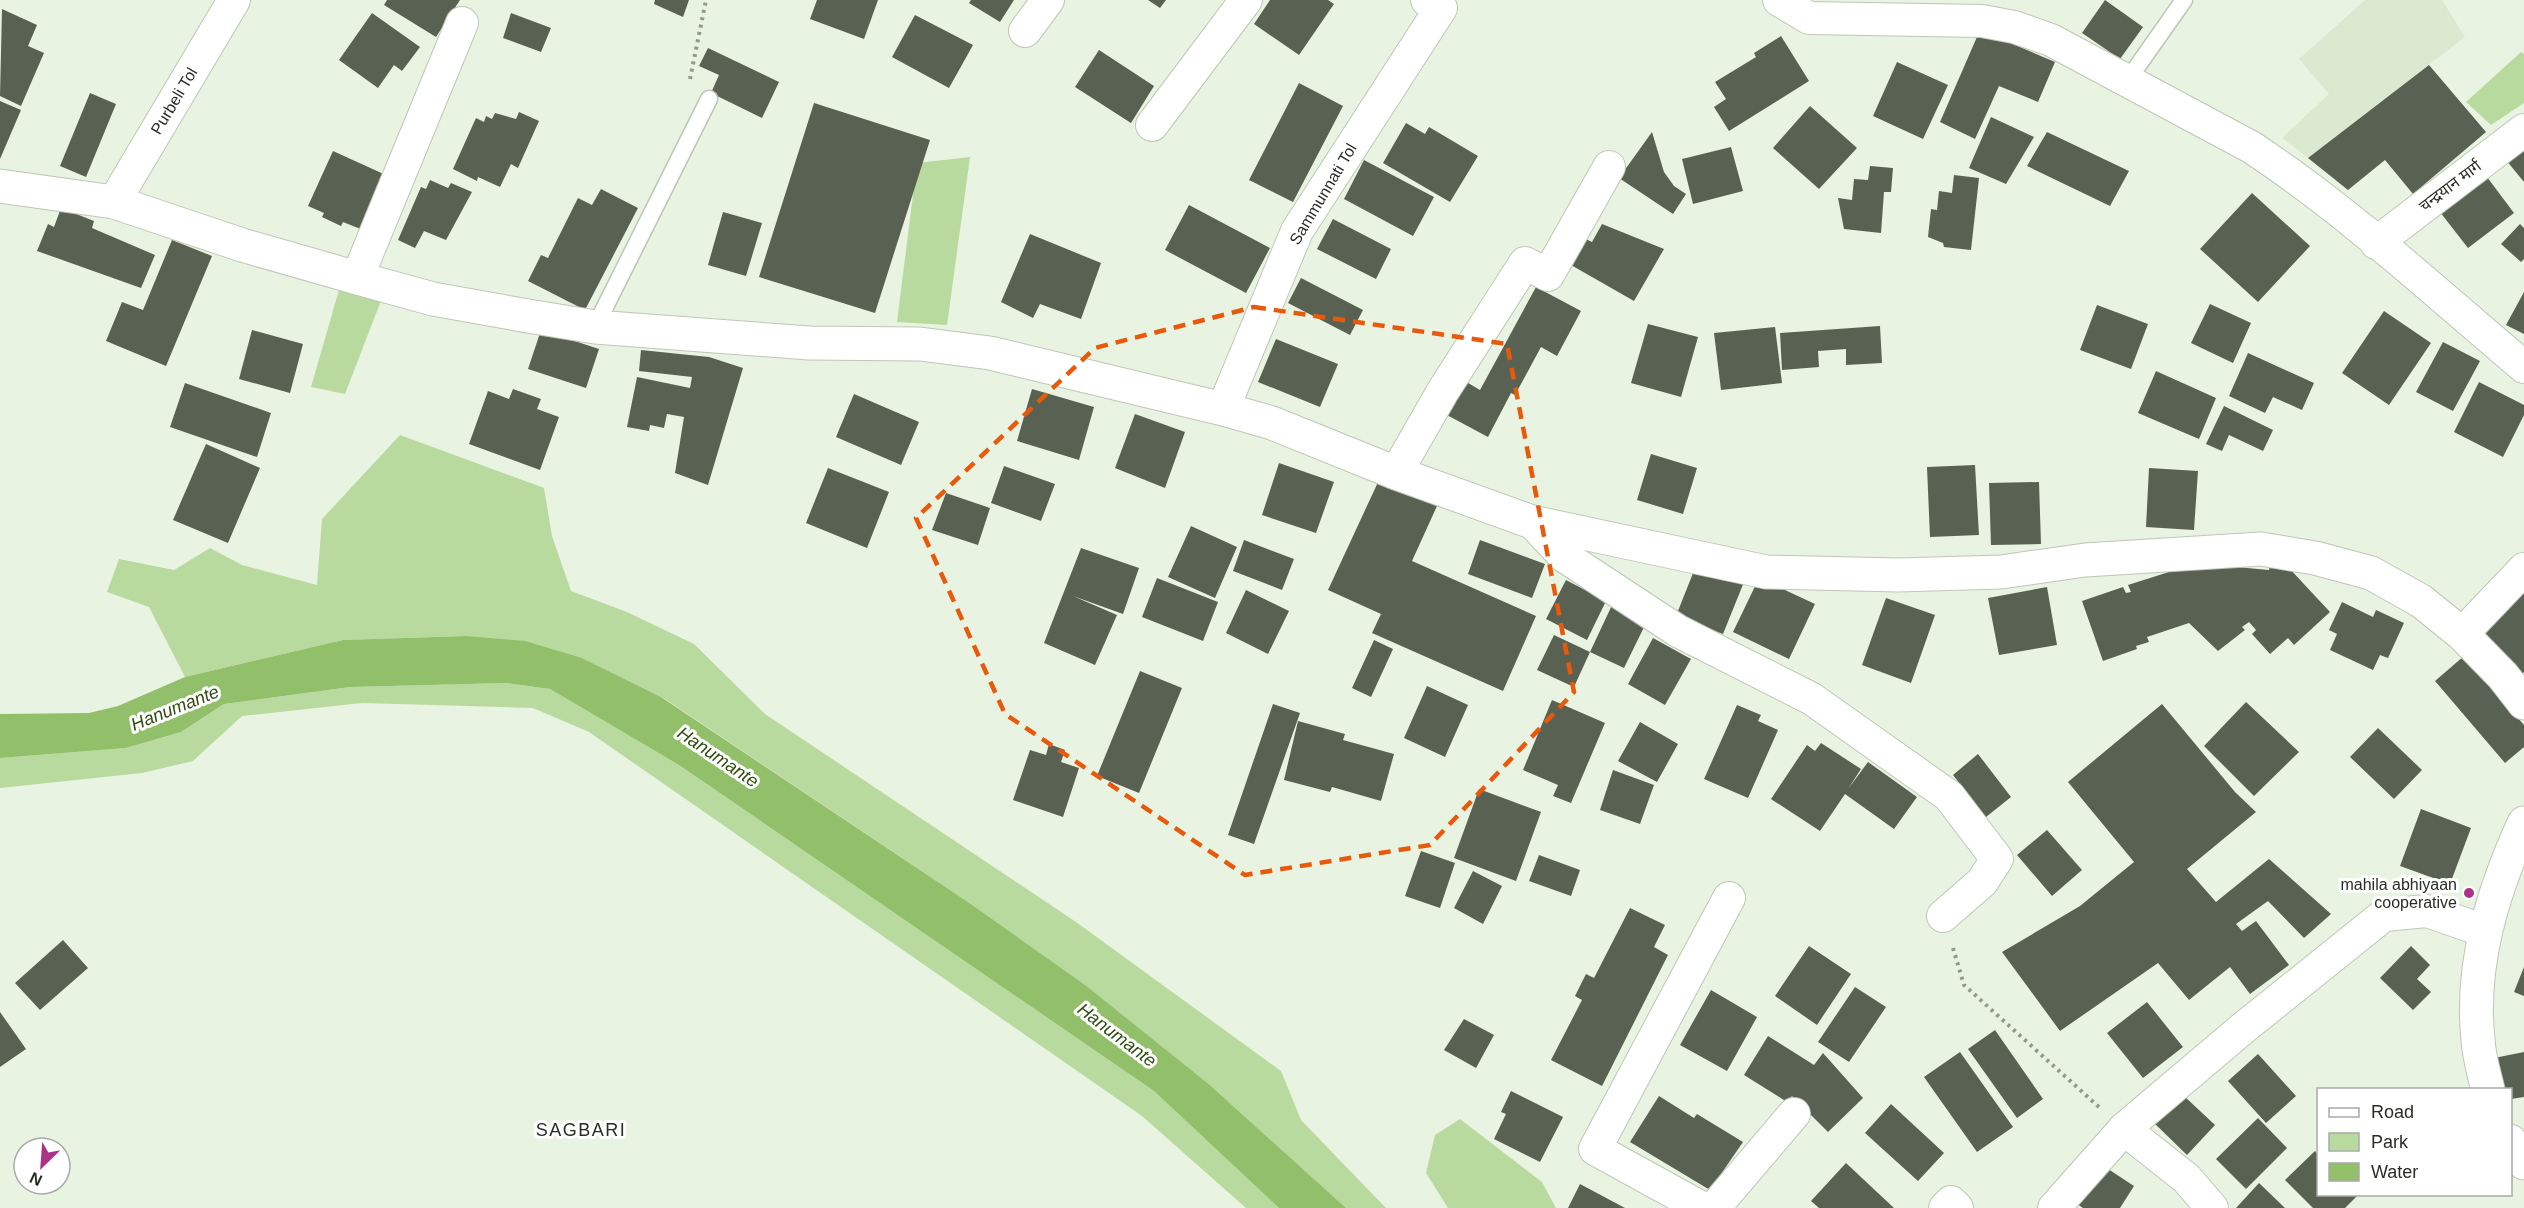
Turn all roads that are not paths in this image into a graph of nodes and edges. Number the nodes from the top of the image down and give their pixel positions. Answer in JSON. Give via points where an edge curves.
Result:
{"nodes":[{"id":1,"x":234,"y":0,"type":"edge"},
{"id":2,"x":1048,"y":0,"type":"edge"},
{"id":3,"x":1246,"y":0,"type":"edge"},
{"id":4,"x":1427,"y":0,"type":"edge"},
{"id":5,"x":1779,"y":0,"type":"edge"},
{"id":6,"x":2184,"y":0,"type":"edge"},
{"id":7,"x":462,"y":23,"type":"dead end"},
{"id":8,"x":1025,"y":31,"type":"dead end"},
{"id":9,"x":2127,"y":81,"type":"junction"},
{"id":10,"x":709,"y":99,"type":"road end"},
{"id":11,"x":1152,"y":125,"type":"dead end"},
{"id":12,"x":2524,"y":130,"type":"edge"},
{"id":13,"x":1609,"y":166,"type":"dead end"},
{"id":14,"x":0,"y":186,"type":"edge"},
{"id":15,"x":114,"y":202,"type":"junction"},
{"id":16,"x":2376,"y":243,"type":"junction"},
{"id":17,"x":357,"y":278,"type":"junction"},
{"id":18,"x":595,"y":327,"type":"junction"},
{"id":19,"x":2524,"y":368,"type":"edge"},
{"id":20,"x":1223,"y":409,"type":"junction"},
{"id":21,"x":1396,"y":473,"type":"junction"},
{"id":22,"x":1532,"y":522,"type":"junction"},
{"id":23,"x":2524,"y":569,"type":"edge"},
{"id":24,"x":2462,"y":634,"type":"junction"},
{"id":25,"x":2524,"y":702,"type":"edge"},
{"id":26,"x":2524,"y":823,"type":"edge"},
{"id":27,"x":1729,"y":898,"type":"dead end"},
{"id":28,"x":1943,"y":916,"type":"road end"},
{"id":29,"x":2485,"y":931,"type":"junction"},
{"id":30,"x":2488,"y":1088,"type":"edge"},
{"id":31,"x":1794,"y":1114,"type":"dead end"},
{"id":32,"x":2124,"y":1130,"type":"junction"},
{"id":33,"x":2512,"y":1143,"type":"edge"},
{"id":34,"x":2524,"y":1163,"type":"edge"},
{"id":35,"x":1702,"y":1208,"type":"edge"},
{"id":36,"x":1714,"y":1208,"type":"edge"},
{"id":37,"x":1945,"y":1208,"type":"edge"},
{"id":38,"x":1957,"y":1208,"type":"edge"},
{"id":39,"x":2054,"y":1208,"type":"edge"},
{"id":40,"x":2212,"y":1208,"type":"edge"}],
"edges":[{"from":1,"to":15,"type":"street","name":"Purbeli Tol"},
{"from":2,"to":8,"type":"street"},
{"from":3,"to":11,"type":"street"},
{"from":4,"to":20,"type":"street","name":"Sammunnati Tol","via":[[1441,8],[1297,231]]},
{"from":5,"to":9,"type":"street","via":[[1809,18],[1982,21],[2014,27],[2051,40]]},
{"from":6,"to":9,"type":"lane"},
{"from":7,"to":17,"type":"street"},
{"from":9,"to":16,"type":"street","via":[[2251,147]]},
{"from":10,"to":18,"type":"lane"},
{"from":12,"to":16,"type":"street","name":"चन्द्र‌यान मार्ग"},
{"from":13,"to":21,"type":"street","via":[[1548,275],[1525,263]]},
{"from":14,"to":15,"type":"street"},
{"from":15,"to":17,"type":"street"},
{"from":16,"to":19,"type":"street"},
{"from":17,"to":18,"type":"street","via":[[433,299]]},
{"from":18,"to":20,"type":"street","via":[[809,343],[920,344],[990,353]]},
{"from":20,"to":21,"type":"street","via":[[1272,423]]},
{"from":21,"to":22,"type":"street"},
{"from":22,"to":24,"type":"street","via":[[1766,572],[2001,572],[2085,560],[2260,549],[2371,573],[2421,601]]},
{"from":22,"to":28,"type":"street","via":[[1564,556],[1678,631],[1812,699],[1949,796],[1997,859],[1982,882]]},
{"from":23,"to":24,"type":"street"},
{"from":24,"to":25,"type":"street"},
{"from":26,"to":29,"type":"street","via":[[2504,867]]},
{"from":27,"to":35,"type":"street","via":[[1595,1149]]},
{"from":29,"to":30,"type":"street","via":[[2476,994],[2478,1041]]},
{"from":29,"to":32,"type":"street","via":[[2427,911],[2384,915]]},
{"from":31,"to":36,"type":"street"},
{"from":32,"to":39,"type":"street"},
{"from":32,"to":40,"type":"street","via":[[2187,1179]]},
{"from":33,"to":34,"type":"street"},
{"from":37,"to":38,"type":"street","via":[[1951,1202]]}]}
